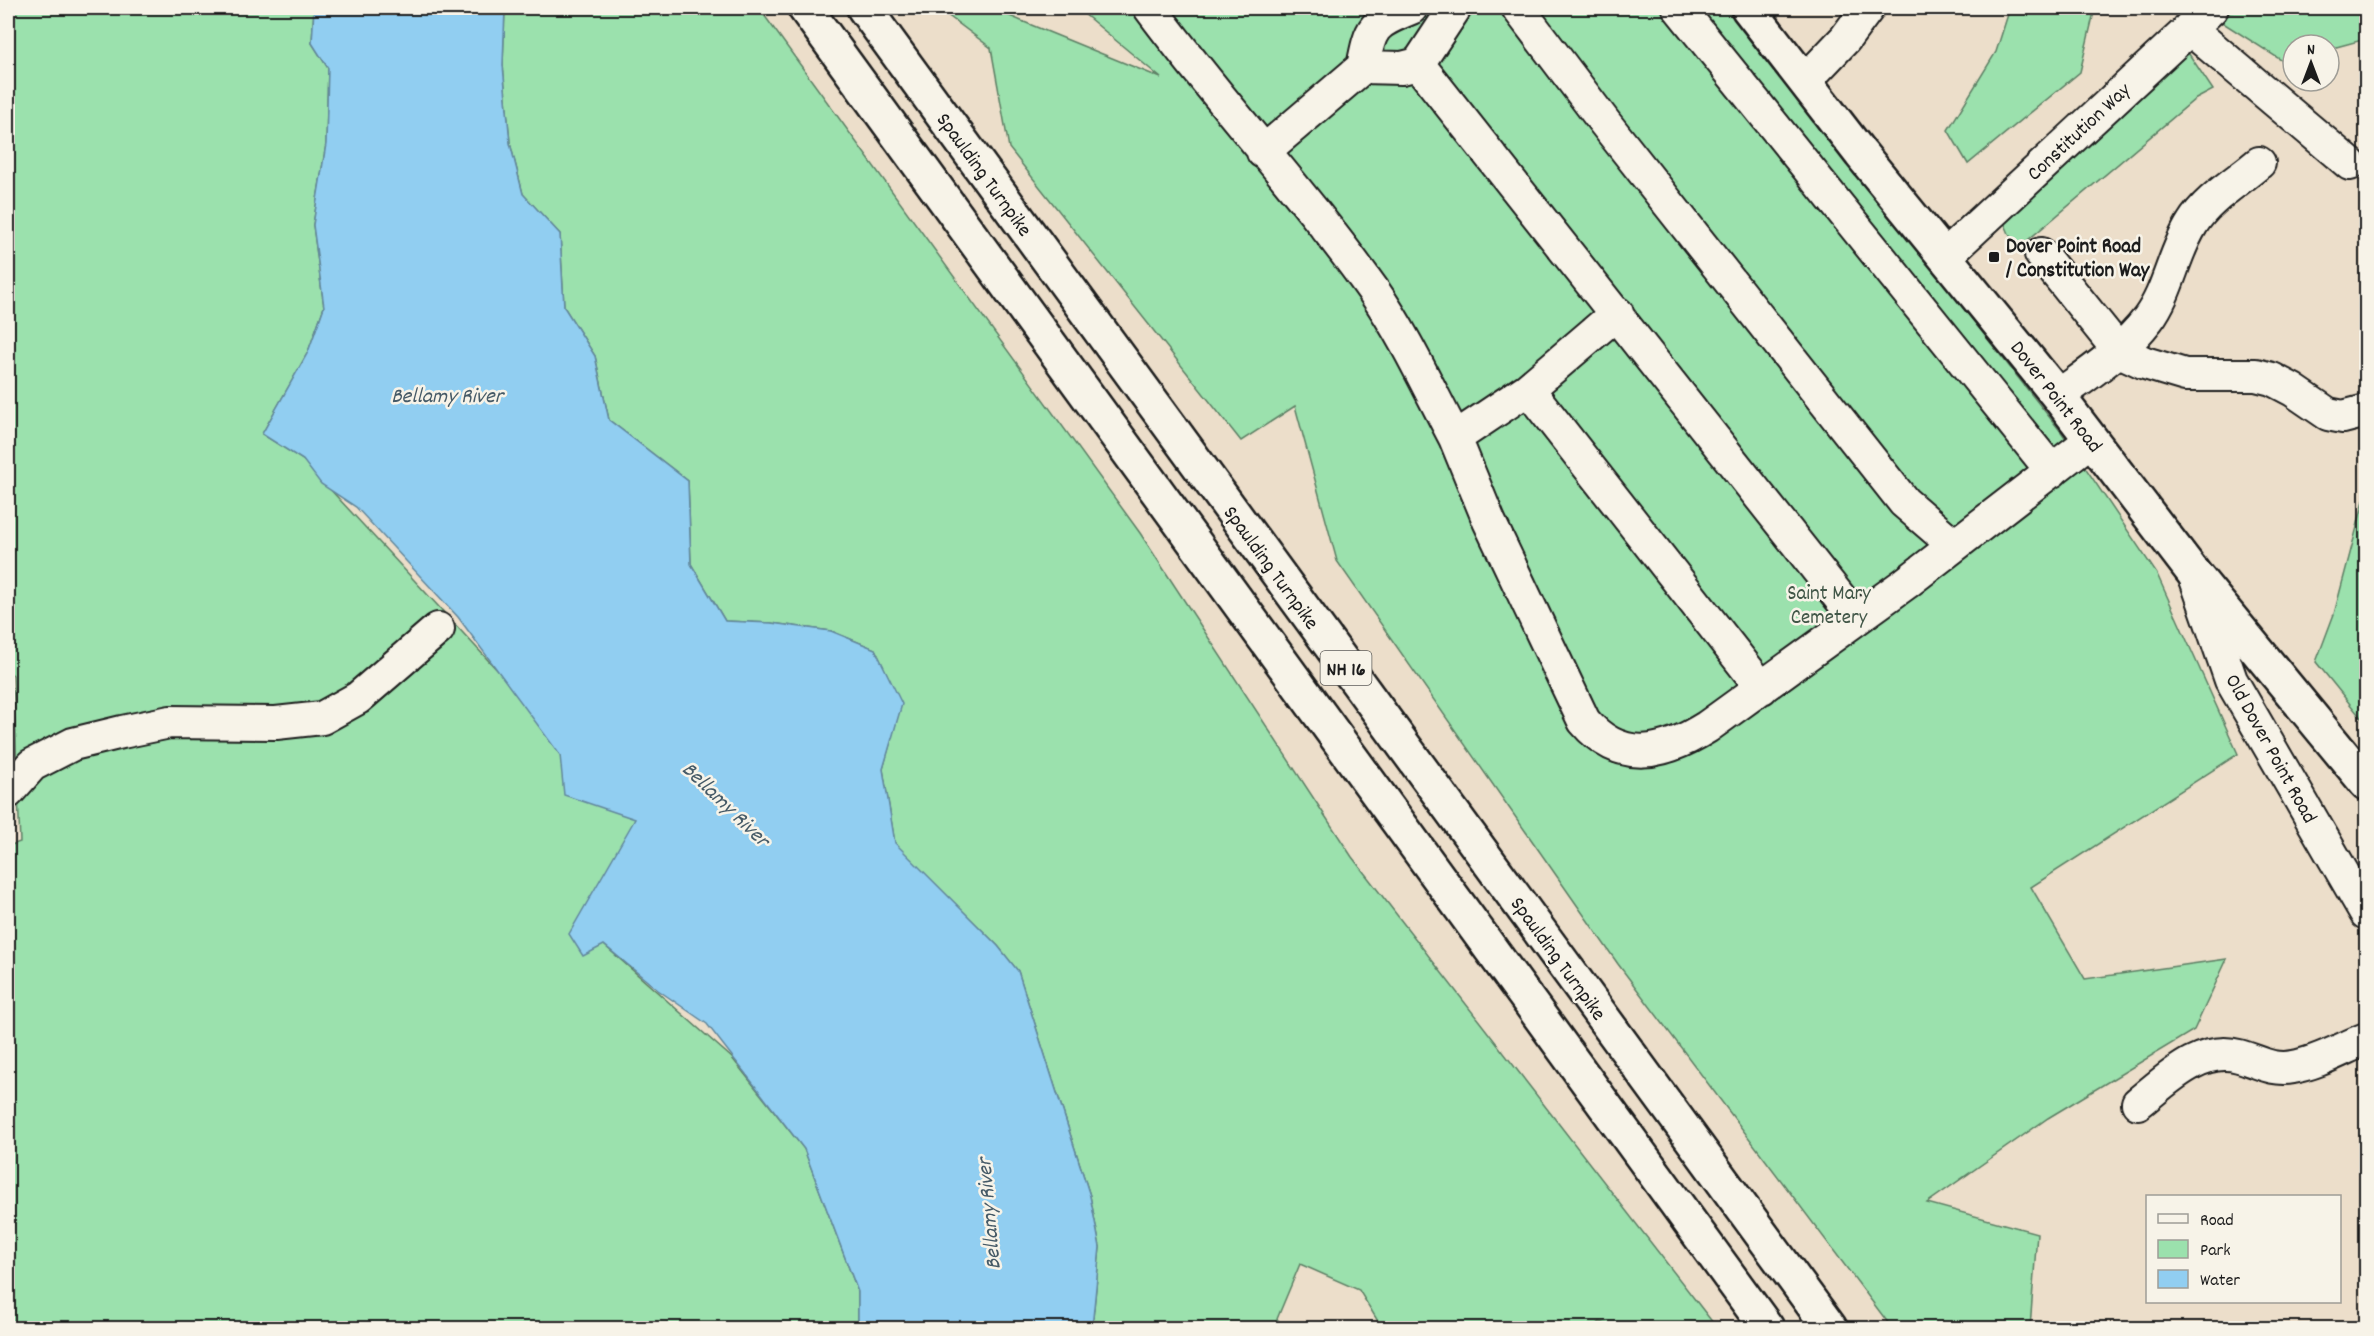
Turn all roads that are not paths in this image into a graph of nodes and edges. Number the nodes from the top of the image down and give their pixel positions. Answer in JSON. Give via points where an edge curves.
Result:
{"nodes":[{"id":1,"x":805,"y":8,"type":"edge"},
{"id":2,"x":864,"y":8,"type":"edge"},
{"id":3,"x":1150,"y":8,"type":"edge"},
{"id":4,"x":1411,"y":8,"type":"edge"},
{"id":5,"x":1455,"y":8,"type":"edge"},
{"id":6,"x":1518,"y":8,"type":"edge"},
{"id":7,"x":1679,"y":8,"type":"edge"},
{"id":8,"x":1748,"y":8,"type":"edge"},
{"id":9,"x":1868,"y":8,"type":"edge"},
{"id":10,"x":2212,"y":8,"type":"edge"},
{"id":11,"x":1367,"y":16,"type":"edge"},
{"id":12,"x":2189,"y":28,"type":"junction"},
{"id":13,"x":1418,"y":64,"type":"junction"},
{"id":14,"x":1363,"y":67,"type":"junction"},
{"id":15,"x":1805,"y":81,"type":"junction"},
{"id":16,"x":1263,"y":152,"type":"junction"},
{"id":17,"x":2259,"y":163,"type":"dead end"},
{"id":18,"x":2350,"y":164,"type":"dead end"},
{"id":19,"x":2041,"y":254,"type":"dead end"},
{"id":20,"x":1945,"y":256,"type":"junction"},
{"id":21,"x":1617,"y":314,"type":"junction"},
{"id":22,"x":2119,"y":351,"type":"junction"},
{"id":23,"x":1528,"y":389,"type":"junction"},
{"id":24,"x":2058,"y":396,"type":"junction"},
{"id":25,"x":2367,"y":411,"type":"edge"},
{"id":26,"x":1455,"y":438,"type":"junction"},
{"id":27,"x":2091,"y":440,"type":"junction"},
{"id":28,"x":2052,"y":471,"type":"junction"},
{"id":29,"x":1954,"y":545,"type":"junction"},
{"id":30,"x":2194,"y":575,"type":"junction"},
{"id":31,"x":1855,"y":617,"type":"junction"},
{"id":32,"x":438,"y":630,"type":"dead end"},
{"id":33,"x":1762,"y":688,"type":"junction"},
{"id":34,"x":2367,"y":783,"type":"edge"},
{"id":35,"x":8,"y":792,"type":"edge"},
{"id":36,"x":2367,"y":913,"type":"edge"},
{"id":37,"x":2367,"y":1039,"type":"edge"},
{"id":38,"x":2138,"y":1103,"type":"dead end"},
{"id":39,"x":1767,"y":1329,"type":"edge"},
{"id":40,"x":1830,"y":1329,"type":"edge"}],
"edges":[{"from":1,"to":39,"type":"main road","number":"NH 16"},
{"from":2,"to":40,"type":"main road","name":"Spaulding Turnpike","number":"NH 16"},
{"from":3,"to":16,"type":"street"},
{"from":4,"to":11,"type":"street"},
{"from":5,"to":13,"type":"street"},
{"from":6,"to":29,"type":"street","via":[[1904,502]]},
{"from":7,"to":28,"type":"street"},
{"from":8,"to":15,"type":"main road","name":"Dover Point Road"},
{"from":9,"to":15,"type":"street"},
{"from":10,"to":12,"type":"street","name":"Constitution Way"},
{"from":11,"to":14,"type":"street","via":[[1370,36]]},
{"from":12,"to":18,"type":"street"},
{"from":12,"to":20,"type":"street","name":"Constitution Way"},
{"from":13,"to":14,"type":"street","via":[[1402,68]]},
{"from":13,"to":21,"type":"street"},
{"from":14,"to":16,"type":"street"},
{"from":15,"to":20,"type":"main road","name":"Dover Point Road"},
{"from":16,"to":26,"type":"street","via":[[1374,292]]},
{"from":17,"to":22,"type":"street","via":[[2202,210],[2148,319]]},
{"from":19,"to":22,"type":"street"},
{"from":20,"to":24,"type":"main road","name":"Dover Point Road"},
{"from":21,"to":23,"type":"street"},
{"from":21,"to":31,"type":"street"},
{"from":22,"to":24,"type":"street"},
{"from":22,"to":25,"type":"street","via":[[2164,371],[2185,375],[2238,373],[2272,380],[2328,414],[2343,417]]},
{"from":23,"to":26,"type":"street"},
{"from":23,"to":33,"type":"street"},
{"from":24,"to":27,"type":"main road","name":"Dover Point Road"},
{"from":26,"to":33,"type":"street","via":[[1489,521],[1567,687],[1584,721],[1596,735],[1635,752],[1681,744]]},
{"from":27,"to":28,"type":"street"},
{"from":27,"to":30,"type":"main road","name":"Dover Point Road"},
{"from":28,"to":29,"type":"street"},
{"from":29,"to":31,"type":"street"},
{"from":30,"to":34,"type":"main road","name":"Dover Point Road"},
{"from":30,"to":36,"type":"street","name":"Old Dover Point Road","via":[[2231,680]]},
{"from":31,"to":33,"type":"street"},
{"from":32,"to":35,"type":"street","via":[[358,698],[322,718],[276,723],[170,722],[122,732],[73,744],[32,765]]},
{"from":37,"to":38,"type":"street","via":[[2292,1068],[2272,1068],[2242,1056],[2214,1055],[2179,1071]]}]}
